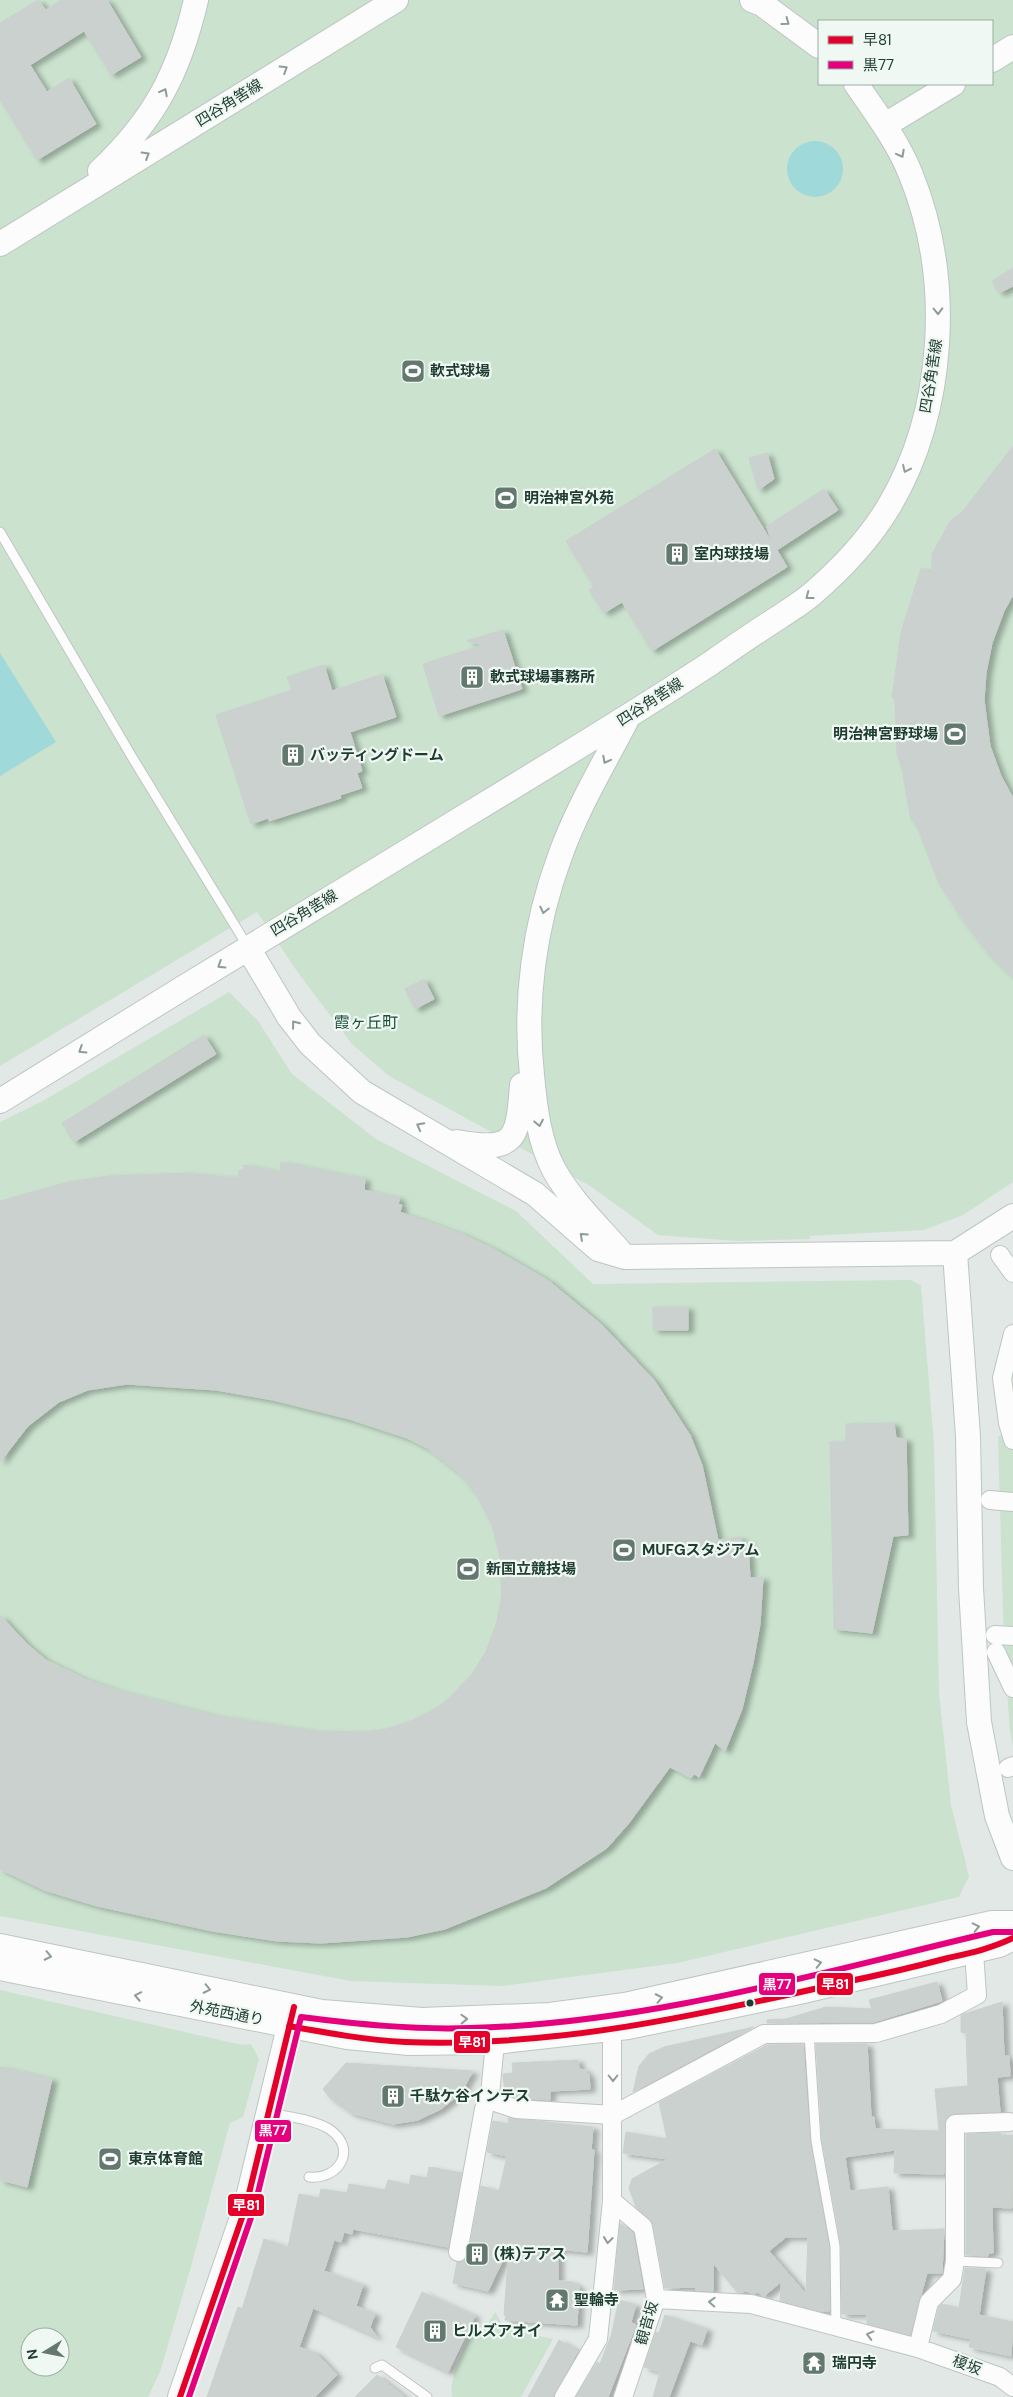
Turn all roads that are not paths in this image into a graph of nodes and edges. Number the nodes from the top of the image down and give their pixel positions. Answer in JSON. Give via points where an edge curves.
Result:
{"nodes":[{"id":1,"x":396,"y":0,"type":"edge"},
{"id":2,"x":752,"y":0,"type":"edge"},
{"id":3,"x":196,"y":1,"type":"edge"},
{"id":4,"x":818,"y":45,"type":"edge"},
{"id":5,"x":1013,"y":47,"type":"edge"},
{"id":6,"x":993,"y":59,"type":"edge"},
{"id":7,"x":857,"y":85,"type":"edge"},
{"id":8,"x":951,"y":85,"type":"edge"},
{"id":9,"x":885,"y":125,"type":"junction"},
{"id":10,"x":62,"y":206,"type":"junction"},
{"id":11,"x":0,"y":244,"type":"edge"},
{"id":12,"x":0,"y":532,"type":"edge"},
{"id":13,"x":628,"y":717,"type":"junction"},
{"id":14,"x":248,"y":948,"type":"junction"},
{"id":15,"x":529,"y":1014,"type":"junction"},
{"id":16,"x":0,"y":1101,"type":"edge"},
{"id":17,"x":443,"y":1139,"type":"junction"},
{"id":18,"x":1013,"y":1216,"type":"edge"},
{"id":19,"x":955,"y":1253,"type":"junction"},
{"id":20,"x":1000,"y":1255,"type":"dead end"},
{"id":21,"x":625,"y":1257,"type":"junction"},
{"id":22,"x":1013,"y":1273,"type":"edge"},
{"id":23,"x":1013,"y":1334,"type":"edge"},
{"id":24,"x":1013,"y":1440,"type":"edge"},
{"id":25,"x":990,"y":1500,"type":"dead end"},
{"id":26,"x":1013,"y":1502,"type":"edge"},
{"id":27,"x":1013,"y":1636,"type":"edge"},
{"id":28,"x":1013,"y":1688,"type":"edge"},
{"id":29,"x":1013,"y":1858,"type":"edge"},
{"id":30,"x":1013,"y":1923,"type":"edge"},
{"id":31,"x":1013,"y":1938,"type":"edge"},
{"id":32,"x":0,"y":1946,"type":"edge"},
{"id":33,"x":974,"y":1952,"type":"junction"},
{"id":34,"x":0,"y":1968,"type":"edge"},
{"id":35,"x":291,"y":2016,"type":"junction"},
{"id":36,"x":612,"y":2018,"type":"junction"},
{"id":37,"x":809,"y":2034,"type":"junction"},
{"id":38,"x":495,"y":2042,"type":"junction"},
{"id":39,"x":490,"y":2095,"type":"junction"},
{"id":40,"x":269,"y":2113,"type":"junction"},
{"id":41,"x":613,"y":2115,"type":"junction"},
{"id":42,"x":1009,"y":2122,"type":"dead end"},
{"id":43,"x":308,"y":2177,"type":"dead end"},
{"id":44,"x":612,"y":2202,"type":"junction"},
{"id":45,"x":458,"y":2252,"type":"dead end"},
{"id":46,"x":956,"y":2261,"type":"junction"},
{"id":47,"x":998,"y":2263,"type":"dead end"},
{"id":48,"x":656,"y":2299,"type":"junction"},
{"id":49,"x":836,"y":2326,"type":"junction"},
{"id":50,"x":918,"y":2348,"type":"junction"},
{"id":51,"x":375,"y":2368,"type":"dead end"},
{"id":52,"x":1013,"y":2387,"type":"edge"},
{"id":53,"x":180,"y":2397,"type":"edge"},
{"id":54,"x":427,"y":2397,"type":"edge"},
{"id":55,"x":564,"y":2397,"type":"edge"},
{"id":56,"x":623,"y":2397,"type":"edge"}],
"edges":[{"from":10,"to":1,"type":"main road","name":"四谷角筈線","one_way":true},
{"from":2,"to":4,"type":"main road","one_way":true},
{"from":10,"to":3,"type":"main road","name":"四谷角筈線","one_way":true,"via":[[124,148],[152,112],[170,80]]},
{"from":5,"to":6,"type":"main road"},
{"from":7,"to":9,"type":"main road","name":"四谷角筈線"},
{"from":8,"to":9,"type":"main road"},
{"from":9,"to":13,"type":"main road","name":"四谷角筈線","one_way":true,"via":[[910,172],[925,213],[935,264],[938,302],[935,363],[927,410],[912,457],[888,508],[854,553],[811,596]]},
{"from":10,"to":11,"type":"main road","name":"四谷角筈線"},
{"from":12,"to":14,"type":"lane"},
{"from":13,"to":14,"type":"main road","name":"四谷角筈線"},
{"from":13,"to":15,"type":"main road","one_way":true,"via":[[560,855],[537,938]]},
{"from":14,"to":16,"type":"main road","name":"四谷角筈線","one_way":true},
{"from":17,"to":14,"type":"main road","one_way":true,"via":[[362,1092],[337,1071],[289,1017]]},
{"from":15,"to":17,"type":"main road","via":[[521,1115],[514,1133],[502,1144],[493,1146]]},
{"from":15,"to":21,"type":"main road","one_way":true,"via":[[533,1086],[545,1150],[570,1195]]},
{"from":21,"to":17,"type":"main road","one_way":true,"via":[[598,1249],[535,1194]]},
{"from":18,"to":19,"type":"main road"},
{"from":19,"to":21,"type":"main road"},
{"from":19,"to":29,"type":"main road","via":[[968,1436],[979,1722],[997,1816]]},
{"from":20,"to":22,"type":"street"},
{"from":23,"to":24,"type":"street","via":[[1002,1378]]},
{"from":25,"to":26,"type":"street"},
{"from":27,"to":28,"type":"street","via":[[996,1643]]},
{"from":36,"to":30,"type":"main road","name":"外苑西通り","one_way":true,"via":[[794,1969],[992,1923]]},
{"from":31,"to":33,"type":"main road","name":"外苑西通り"},
{"from":32,"to":35,"type":"main road","name":"外苑西通り","one_way":true},
{"from":33,"to":36,"type":"main road","name":"外苑西通り","via":[[799,1992]]},
{"from":33,"to":37,"type":"street","via":[[977,1995],[941,2014],[876,2033]]},
{"from":35,"to":34,"type":"main road","name":"外苑西通り","one_way":true},
{"from":35,"to":36,"type":"main road","name":"外苑西通り","one_way":true,"via":[[422,2020],[550,2015]]},
{"from":35,"to":38,"type":"main road","name":"外苑西通り","via":[[347,2037],[392,2042]]},
{"from":35,"to":40,"type":"main road"},
{"from":36,"to":38,"type":"main road","name":"外苑西通り"},
{"from":36,"to":41,"type":"street","one_way":true},
{"from":37,"to":41,"type":"street","via":[[764,2034]]},
{"from":37,"to":49,"type":"lane","via":[[816,2141],[835,2246]]},
{"from":38,"to":39,"type":"street"},
{"from":39,"to":41,"type":"street","via":[[495,2102],[516,2109]]},
{"from":39,"to":45,"type":"street","via":[[484,2109]]},
{"from":40,"to":43,"type":"lane","via":[[327,2128],[340,2139],[344,2154],[338,2167],[328,2176]]},
{"from":40,"to":53,"type":"main road","via":[[246,2206]]},
{"from":41,"to":44,"type":"street"},
{"from":42,"to":46,"type":"street","via":[[956,2124]]},
{"from":44,"to":48,"type":"street","name":"観音坂","via":[[643,2227]]},
{"from":44,"to":55,"type":"street","one_way":true,"via":[[598,2339]]},
{"from":46,"to":47,"type":"lane"},
{"from":46,"to":50,"type":"street","via":[[952,2279],[929,2302]]},
{"from":49,"to":48,"type":"street","name":"榎坂","one_way":true,"via":[[750,2304]]},
{"from":48,"to":56,"type":"street","name":"観音坂"},
{"from":50,"to":49,"type":"street","name":"榎坂","one_way":true},
{"from":50,"to":52,"type":"street","name":"榎坂","via":[[1000,2377]]},
{"from":51,"to":54,"type":"lane","via":[[382,2365]]}]}
